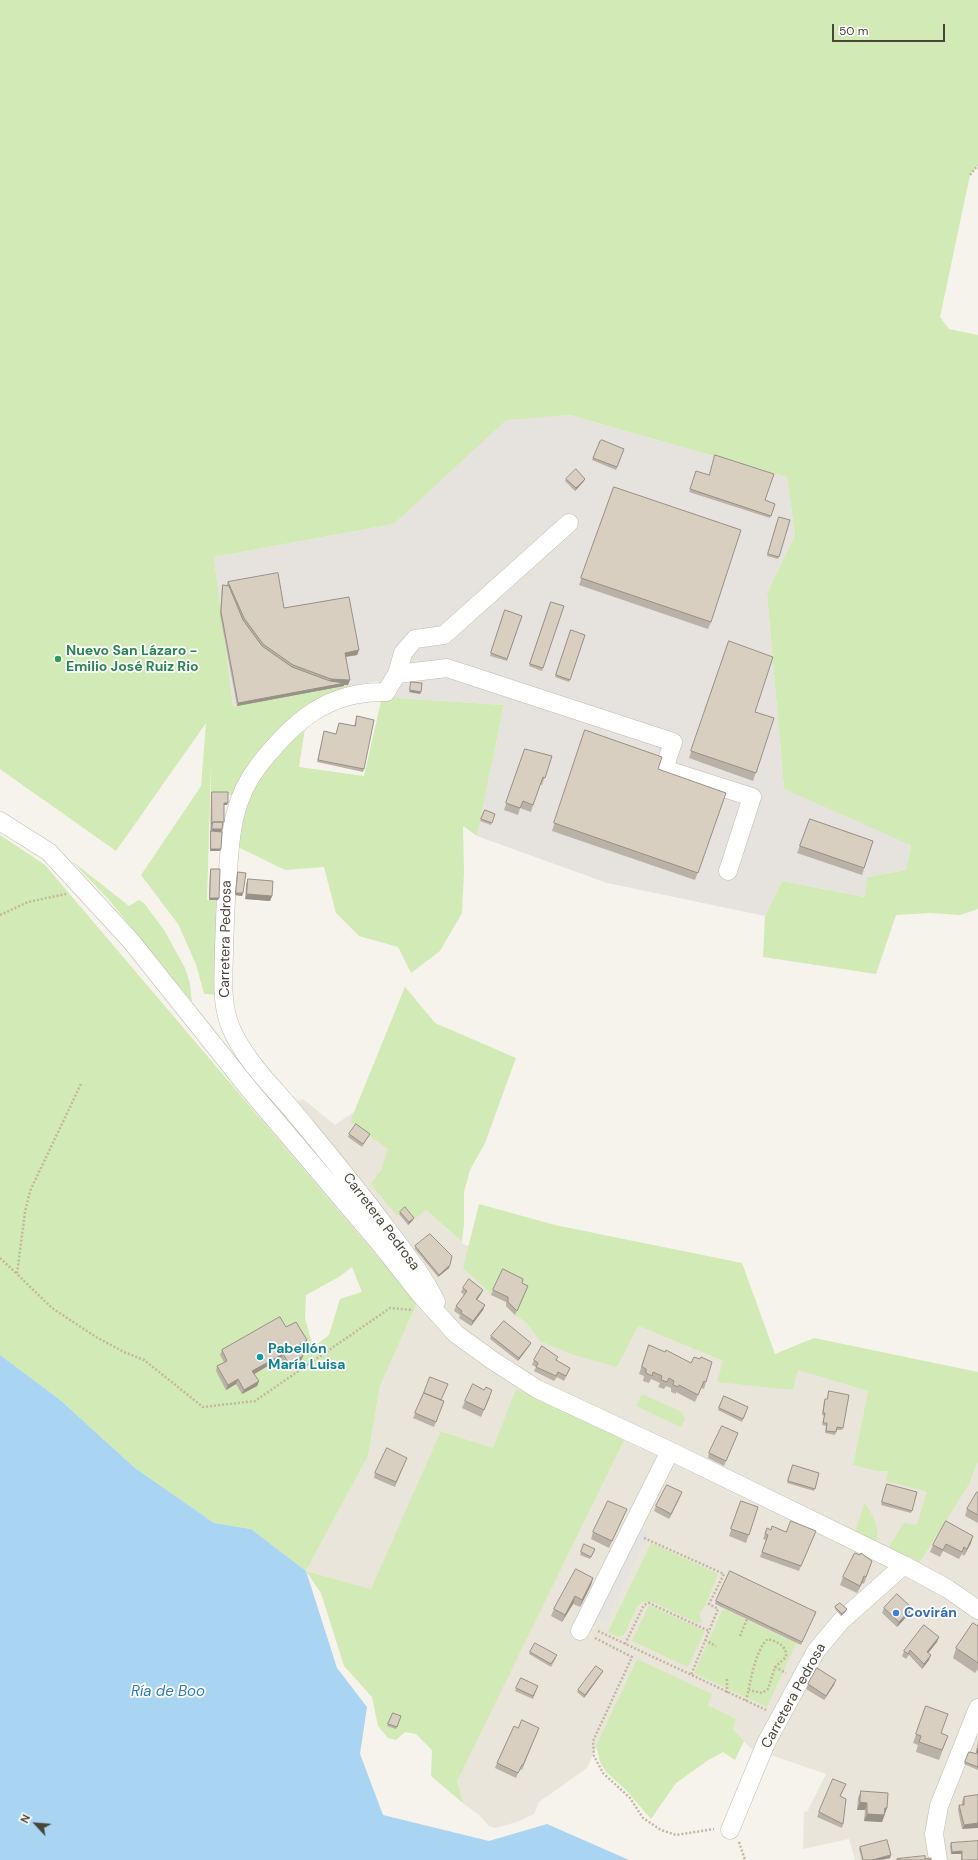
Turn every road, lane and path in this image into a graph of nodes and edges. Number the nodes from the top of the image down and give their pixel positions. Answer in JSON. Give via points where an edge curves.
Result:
{"nodes":[{"id":1,"x":978,"y":164,"type":"edge"},
{"id":2,"x":970,"y":175,"type":"dead end"},
{"id":3,"x":569,"y":523,"type":"dead end"},
{"id":4,"x":397,"y":674,"type":"junction"},
{"id":5,"x":0,"y":821,"type":"edge"},
{"id":6,"x":728,"y":871,"type":"dead end"},
{"id":7,"x":84,"y":890,"type":"junction"},
{"id":8,"x":0,"y":915,"type":"edge"},
{"id":9,"x":81,"y":1084,"type":"dead end"},
{"id":10,"x":0,"y":1258,"type":"edge"},
{"id":11,"x":17,"y":1274,"type":"junction"},
{"id":12,"x":440,"y":1315,"type":"junction"},
{"id":13,"x":670,"y":1451,"type":"junction"},
{"id":14,"x":630,"y":1531,"type":"junction"},
{"id":15,"x":904,"y":1565,"type":"junction"},
{"id":16,"x":978,"y":1610,"type":"edge"},
{"id":17,"x":748,"y":1619,"type":"edge"},
{"id":18,"x":581,"y":1627,"type":"junction"},
{"id":19,"x":709,"y":1630,"type":"junction"},
{"id":20,"x":740,"y":1636,"type":"dead end"},
{"id":21,"x":705,"y":1640,"type":"junction"},
{"id":22,"x":625,"y":1644,"type":"junction"},
{"id":23,"x":716,"y":1646,"type":"dead end"},
{"id":24,"x":691,"y":1675,"type":"junction"},
{"id":25,"x":727,"y":1679,"type":"dead end"},
{"id":26,"x":749,"y":1690,"type":"junction"},
{"id":27,"x":727,"y":1692,"type":"junction"},
{"id":28,"x":746,"y":1701,"type":"junction"},
{"id":29,"x":978,"y":1708,"type":"edge"},
{"id":30,"x":780,"y":1718,"type":"junction"},
{"id":31,"x":730,"y":1830,"type":"junction"},
{"id":32,"x":745,"y":1860,"type":"edge"},
{"id":33,"x":938,"y":1860,"type":"edge"}],
"edges":[{"from":1,"to":2,"type":"path"},
{"from":3,"to":4,"type":"street","via":[[444,635],[414,639],[403,653]]},
{"from":4,"to":6,"type":"street","via":[[446,668],[673,742],[664,769],[752,797]]},
{"from":4,"to":12,"type":"street","name":"Carretera Pedrosa","via":[[386,692],[371,691],[344,696],[313,711],[277,743],[250,777],[239,799],[231,830],[223,1000],[231,1027],[244,1053],[349,1178],[425,1280]]},
{"from":5,"to":7,"type":"street","name":"Carretera Pedrosa","via":[[49,852]]},
{"from":7,"to":8,"type":"path","via":[[28,902]]},
{"from":7,"to":12,"type":"street","name":"Carretera Pedrosa","via":[[131,941],[249,1089]]},
{"from":9,"to":11,"type":"path","via":[[30,1191]]},
{"from":10,"to":11,"type":"path"},
{"from":11,"to":12,"type":"path","via":[[52,1308],[96,1337],[144,1360],[203,1407],[255,1401],[390,1308]]},
{"from":12,"to":13,"type":"street","name":"Carretera Pedrosa","via":[[456,1334],[537,1389]]},
{"from":13,"to":14,"type":"street"},
{"from":13,"to":15,"type":"street","name":"Carretera Pedrosa"},
{"from":14,"to":18,"type":"street"},
{"from":14,"to":19,"type":"path","via":[[724,1574],[709,1604],[718,1609]]},
{"from":15,"to":16,"type":"street","name":"Carretera Pedrosa","via":[[948,1589]]},
{"from":15,"to":30,"type":"street","name":"Carretera Pedrosa","via":[[841,1621],[816,1651]]},
{"from":17,"to":20,"type":"path"},
{"from":18,"to":22,"type":"path"},
{"from":18,"to":31,"type":"path","via":[[632,1657],[593,1741],[594,1756],[603,1773],[630,1798],[643,1818],[661,1830],[676,1835],[724,1827]]},
{"from":19,"to":21,"type":"path"},
{"from":19,"to":22,"type":"path","via":[[649,1603],[644,1605]]},
{"from":21,"to":23,"type":"path"},
{"from":21,"to":24,"type":"path"},
{"from":22,"to":24,"type":"path"},
{"from":24,"to":27,"type":"path"},
{"from":25,"to":27,"type":"path"},
{"from":26,"to":26,"type":"path","via":[[758,1654],[764,1642],[768,1638],[782,1645],[787,1652],[786,1657],[775,1667],[768,1689],[762,1693]]},
{"from":26,"to":28,"type":"path"},
{"from":27,"to":28,"type":"path"},
{"from":28,"to":30,"type":"path"},
{"from":29,"to":33,"type":"street","via":[[939,1806],[934,1834]]},
{"from":30,"to":31,"type":"street","name":"Carretera Pedrosa","via":[[766,1743]]},
{"from":31,"to":32,"type":"path","via":[[735,1833]]}]}
